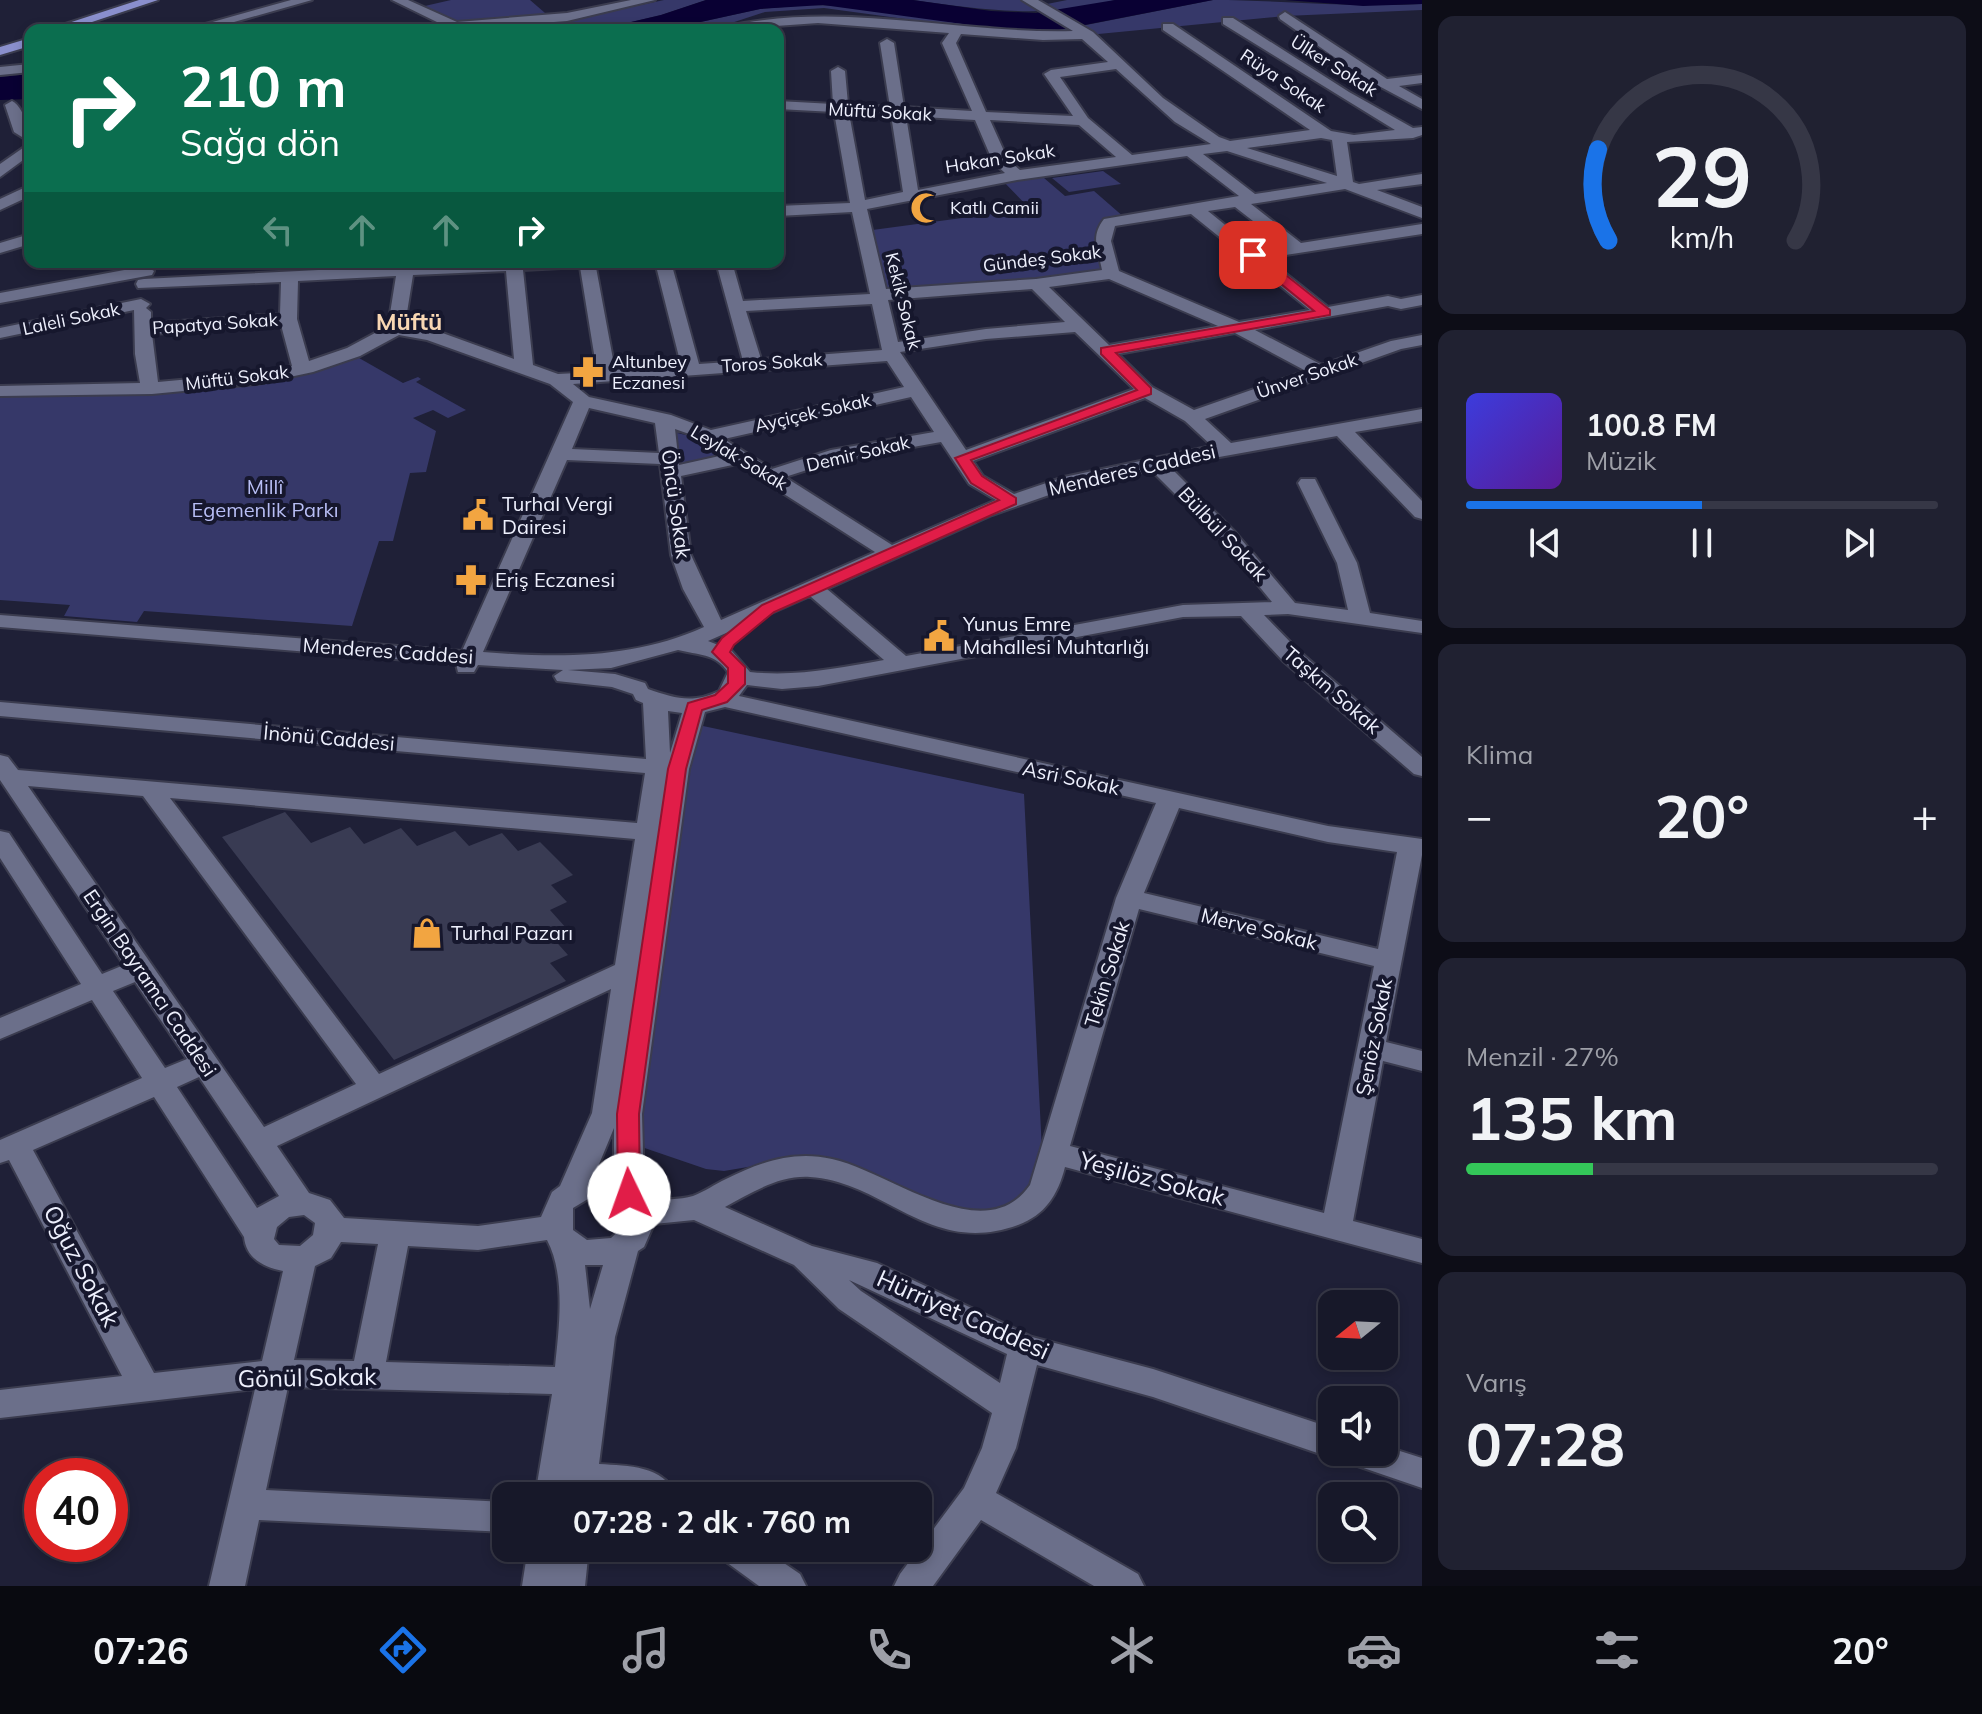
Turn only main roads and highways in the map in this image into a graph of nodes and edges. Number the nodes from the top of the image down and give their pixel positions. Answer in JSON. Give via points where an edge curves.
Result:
{"nodes":[{"id":1,"x":152,"y":0,"type":"edge"},
{"id":2,"x":165,"y":0,"type":"edge"},
{"id":3,"x":74,"y":24,"type":"edge"},
{"id":4,"x":87,"y":24,"type":"edge"},
{"id":5,"x":24,"y":42,"type":"edge"},
{"id":6,"x":0,"y":49,"type":"edge"}],
"edges":[{"from":1,"to":3,"type":"main road"},
{"from":2,"to":4,"type":"main road"},
{"from":5,"to":6,"type":"main road"}]}
